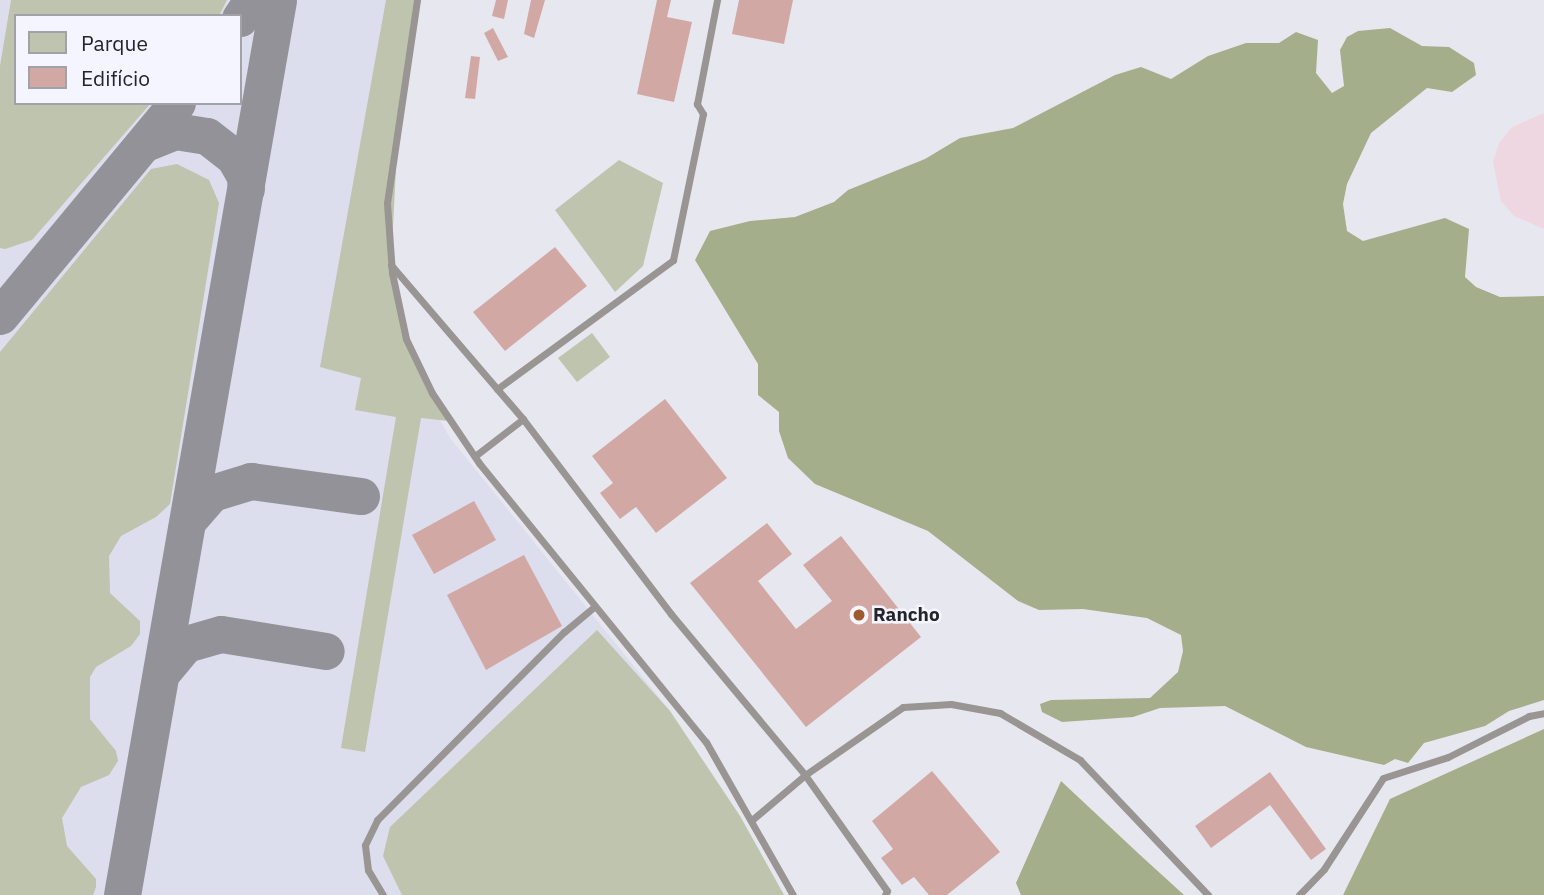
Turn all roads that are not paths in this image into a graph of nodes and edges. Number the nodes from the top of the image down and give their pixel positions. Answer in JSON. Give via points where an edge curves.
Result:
{"nodes":[{"id":1,"x":417,"y":0,"type":"edge"},
{"id":2,"x":717,"y":0,"type":"edge"},
{"id":3,"x":391,"y":265,"type":"junction"},
{"id":4,"x":497,"y":389,"type":"junction"},
{"id":5,"x":523,"y":419,"type":"junction"},
{"id":6,"x":475,"y":456,"type":"junction"},
{"id":7,"x":593,"y":608,"type":"junction"},
{"id":8,"x":1544,"y":713,"type":"edge"},
{"id":9,"x":805,"y":775,"type":"junction"},
{"id":10,"x":753,"y":819,"type":"junction"},
{"id":11,"x":383,"y":895,"type":"edge"},
{"id":12,"x":793,"y":895,"type":"edge"},
{"id":13,"x":885,"y":895,"type":"edge"},
{"id":14,"x":1208,"y":895,"type":"edge"},
{"id":15,"x":1299,"y":895,"type":"edge"}],
"edges":[{"from":1,"to":3,"type":"lane","via":[[387,203]]},
{"from":2,"to":4,"type":"lane","via":[[697,104],[703,114],[673,260]]},
{"from":3,"to":4,"type":"lane"},
{"from":3,"to":6,"type":"lane","via":[[406,339],[432,393]]},
{"from":4,"to":5,"type":"lane"},
{"from":5,"to":6,"type":"lane"},
{"from":5,"to":9,"type":"lane","via":[[671,614]]},
{"from":6,"to":7,"type":"lane"},
{"from":7,"to":10,"type":"lane","via":[[706,743]]},
{"from":7,"to":11,"type":"lane","via":[[377,820],[365,845],[368,870]]},
{"from":8,"to":15,"type":"lane","via":[[1448,757],[1383,778],[1324,869]]},
{"from":9,"to":10,"type":"lane"},
{"from":9,"to":13,"type":"lane","via":[[887,891]]},
{"from":9,"to":14,"type":"lane","via":[[903,707],[951,704],[1000,713],[1080,760]]},
{"from":10,"to":12,"type":"lane"}]}
